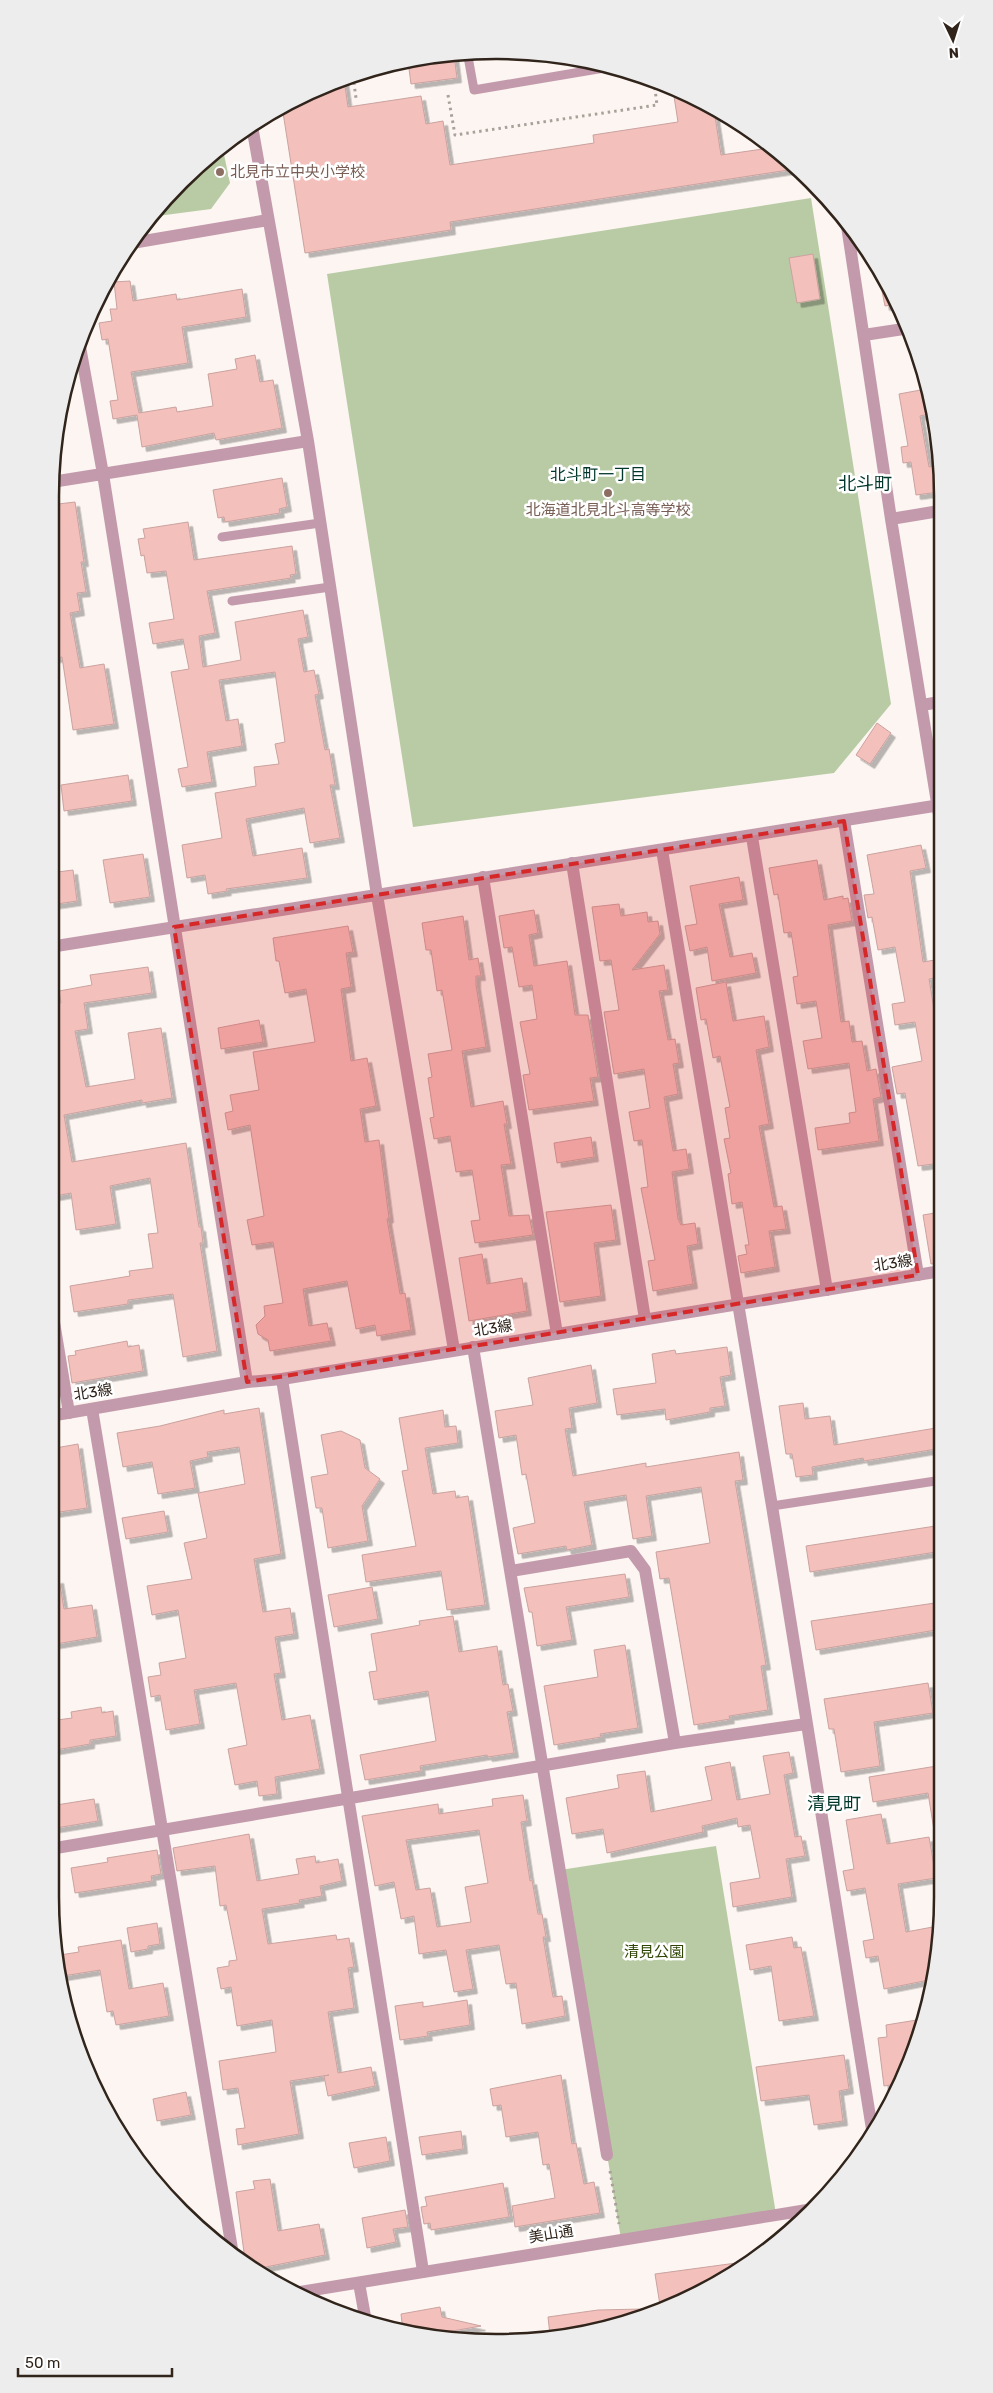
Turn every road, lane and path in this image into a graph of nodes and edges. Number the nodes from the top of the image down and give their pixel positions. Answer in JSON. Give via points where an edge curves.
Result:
{"nodes":[{"id":1,"x":468,"y":60,"type":"edge"},
{"id":2,"x":593,"y":70,"type":"edge"},
{"id":3,"x":354,"y":83,"type":"edge"},
{"id":4,"x":655,"y":89,"type":"edge"},
{"id":5,"x":448,"y":95,"type":"dead end"},
{"id":6,"x":356,"y":98,"type":"dead end"},
{"id":7,"x":253,"y":133,"type":"edge"},
{"id":8,"x":268,"y":220,"type":"junction"},
{"id":9,"x":849,"y":237,"type":"edge"},
{"id":10,"x":141,"y":241,"type":"edge"},
{"id":11,"x":901,"y":329,"type":"edge"},
{"id":12,"x":864,"y":335,"type":"junction"},
{"id":13,"x":82,"y":357,"type":"edge"},
{"id":14,"x":308,"y":441,"type":"junction"},
{"id":15,"x":103,"y":474,"type":"junction"},
{"id":16,"x":60,"y":481,"type":"edge"},
{"id":17,"x":934,"y":512,"type":"edge"},
{"id":18,"x":891,"y":519,"type":"junction"},
{"id":19,"x":320,"y":523,"type":"junction"},
{"id":20,"x":222,"y":537,"type":"dead end"},
{"id":21,"x":330,"y":587,"type":"junction"},
{"id":22,"x":232,"y":601,"type":"dead end"},
{"id":23,"x":934,"y":703,"type":"edge"},
{"id":24,"x":922,"y":704,"type":"junction"},
{"id":25,"x":934,"y":776,"type":"edge"},
{"id":26,"x":934,"y":807,"type":"edge"},
{"id":27,"x":844,"y":821,"type":"junction"},
{"id":28,"x":752,"y":837,"type":"junction"},
{"id":29,"x":662,"y":850,"type":"junction"},
{"id":30,"x":572,"y":863,"type":"junction"},
{"id":31,"x":483,"y":877,"type":"junction"},
{"id":32,"x":377,"y":895,"type":"junction"},
{"id":33,"x":174,"y":927,"type":"junction"},
{"id":34,"x":59,"y":946,"type":"edge"},
{"id":35,"x":934,"y":1272,"type":"edge"},
{"id":36,"x":918,"y":1275,"type":"junction"},
{"id":37,"x":827,"y":1290,"type":"junction"},
{"id":38,"x":737,"y":1305,"type":"junction"},
{"id":39,"x":644,"y":1319,"type":"junction"},
{"id":40,"x":557,"y":1334,"type":"junction"},
{"id":41,"x":473,"y":1347,"type":"junction"},
{"id":42,"x":454,"y":1350,"type":"junction"},
{"id":43,"x":59,"y":1352,"type":"edge"},
{"id":44,"x":282,"y":1379,"type":"junction"},
{"id":45,"x":247,"y":1382,"type":"junction"},
{"id":46,"x":92,"y":1409,"type":"junction"},
{"id":47,"x":69,"y":1413,"type":"junction"},
{"id":48,"x":59,"y":1415,"type":"edge"},
{"id":49,"x":934,"y":1481,"type":"edge"},
{"id":50,"x":772,"y":1506,"type":"junction"},
{"id":51,"x":511,"y":1572,"type":"junction"},
{"id":52,"x":806,"y":1724,"type":"junction"},
{"id":53,"x":675,"y":1743,"type":"junction"},
{"id":54,"x":544,"y":1765,"type":"junction"},
{"id":55,"x":349,"y":1800,"type":"junction"},
{"id":56,"x":162,"y":1831,"type":"junction"},
{"id":57,"x":59,"y":1848,"type":"edge"},
{"id":58,"x":871,"y":2123,"type":"edge"},
{"id":59,"x":608,"y":2155,"type":"joint"},
{"id":60,"x":801,"y":2211,"type":"edge"},
{"id":61,"x":621,"y":2239,"type":"junction"},
{"id":62,"x":231,"y":2245,"type":"edge"},
{"id":63,"x":423,"y":2271,"type":"junction"},
{"id":64,"x":359,"y":2283,"type":"junction"},
{"id":65,"x":307,"y":2291,"type":"edge"},
{"id":66,"x":364,"y":2314,"type":"edge"}],
"edges":[{"from":1,"to":2,"type":"lane","via":[[474,90]]},
{"from":3,"to":6,"type":"path"},
{"from":4,"to":5,"type":"path","via":[[657,105],[455,135]]},
{"from":7,"to":8,"type":"street"},
{"from":8,"to":10,"type":"street"},
{"from":8,"to":14,"type":"street"},
{"from":9,"to":12,"type":"street"},
{"from":11,"to":12,"type":"street"},
{"from":12,"to":18,"type":"street"},
{"from":13,"to":15,"type":"street"},
{"from":14,"to":15,"type":"street"},
{"from":14,"to":19,"type":"street"},
{"from":15,"to":16,"type":"street"},
{"from":15,"to":33,"type":"street"},
{"from":17,"to":18,"type":"street"},
{"from":18,"to":24,"type":"street"},
{"from":19,"to":20,"type":"lane"},
{"from":19,"to":21,"type":"street"},
{"from":21,"to":22,"type":"lane"},
{"from":21,"to":32,"type":"street"},
{"from":23,"to":24,"type":"street"},
{"from":24,"to":25,"type":"street"},
{"from":26,"to":27,"type":"street"},
{"from":27,"to":28,"type":"street"},
{"from":27,"to":36,"type":"street"},
{"from":28,"to":29,"type":"street"},
{"from":28,"to":37,"type":"street"},
{"from":29,"to":30,"type":"street"},
{"from":29,"to":38,"type":"street"},
{"from":30,"to":31,"type":"street"},
{"from":30,"to":39,"type":"street"},
{"from":31,"to":32,"type":"street"},
{"from":31,"to":40,"type":"street"},
{"from":32,"to":33,"type":"street"},
{"from":32,"to":42,"type":"street"},
{"from":33,"to":34,"type":"street"},
{"from":33,"to":45,"type":"street"},
{"from":35,"to":36,"type":"street","name":"北3線"},
{"from":36,"to":37,"type":"street","name":"北3線"},
{"from":37,"to":38,"type":"street","name":"北3線"},
{"from":38,"to":39,"type":"street","name":"北3線"},
{"from":38,"to":50,"type":"street"},
{"from":39,"to":40,"type":"street","name":"北3線"},
{"from":40,"to":41,"type":"street","name":"北3線"},
{"from":41,"to":42,"type":"street","name":"北3線"},
{"from":41,"to":51,"type":"street"},
{"from":42,"to":44,"type":"street","name":"北3線"},
{"from":43,"to":47,"type":"street"},
{"from":44,"to":45,"type":"street","name":"北3線"},
{"from":44,"to":55,"type":"street"},
{"from":45,"to":46,"type":"street","name":"北3線"},
{"from":46,"to":47,"type":"street","name":"北3線"},
{"from":46,"to":56,"type":"street"},
{"from":47,"to":48,"type":"street","name":"北3線"},
{"from":49,"to":50,"type":"lane"},
{"from":50,"to":52,"type":"street"},
{"from":51,"to":53,"type":"street","via":[[632,1552],[645,1570]]},
{"from":51,"to":54,"type":"street"},
{"from":52,"to":53,"type":"street"},
{"from":52,"to":58,"type":"street"},
{"from":53,"to":54,"type":"street"},
{"from":54,"to":55,"type":"street"},
{"from":54,"to":59,"type":"street"},
{"from":55,"to":56,"type":"street"},
{"from":55,"to":63,"type":"street"},
{"from":56,"to":57,"type":"street"},
{"from":56,"to":62,"type":"street"},
{"from":59,"to":61,"type":"path"},
{"from":60,"to":61,"type":"street","name":"美山通"},
{"from":61,"to":63,"type":"street","name":"美山通"},
{"from":63,"to":64,"type":"street","name":"美山通"},
{"from":64,"to":65,"type":"street","name":"美山通"},
{"from":64,"to":66,"type":"street"}]}
